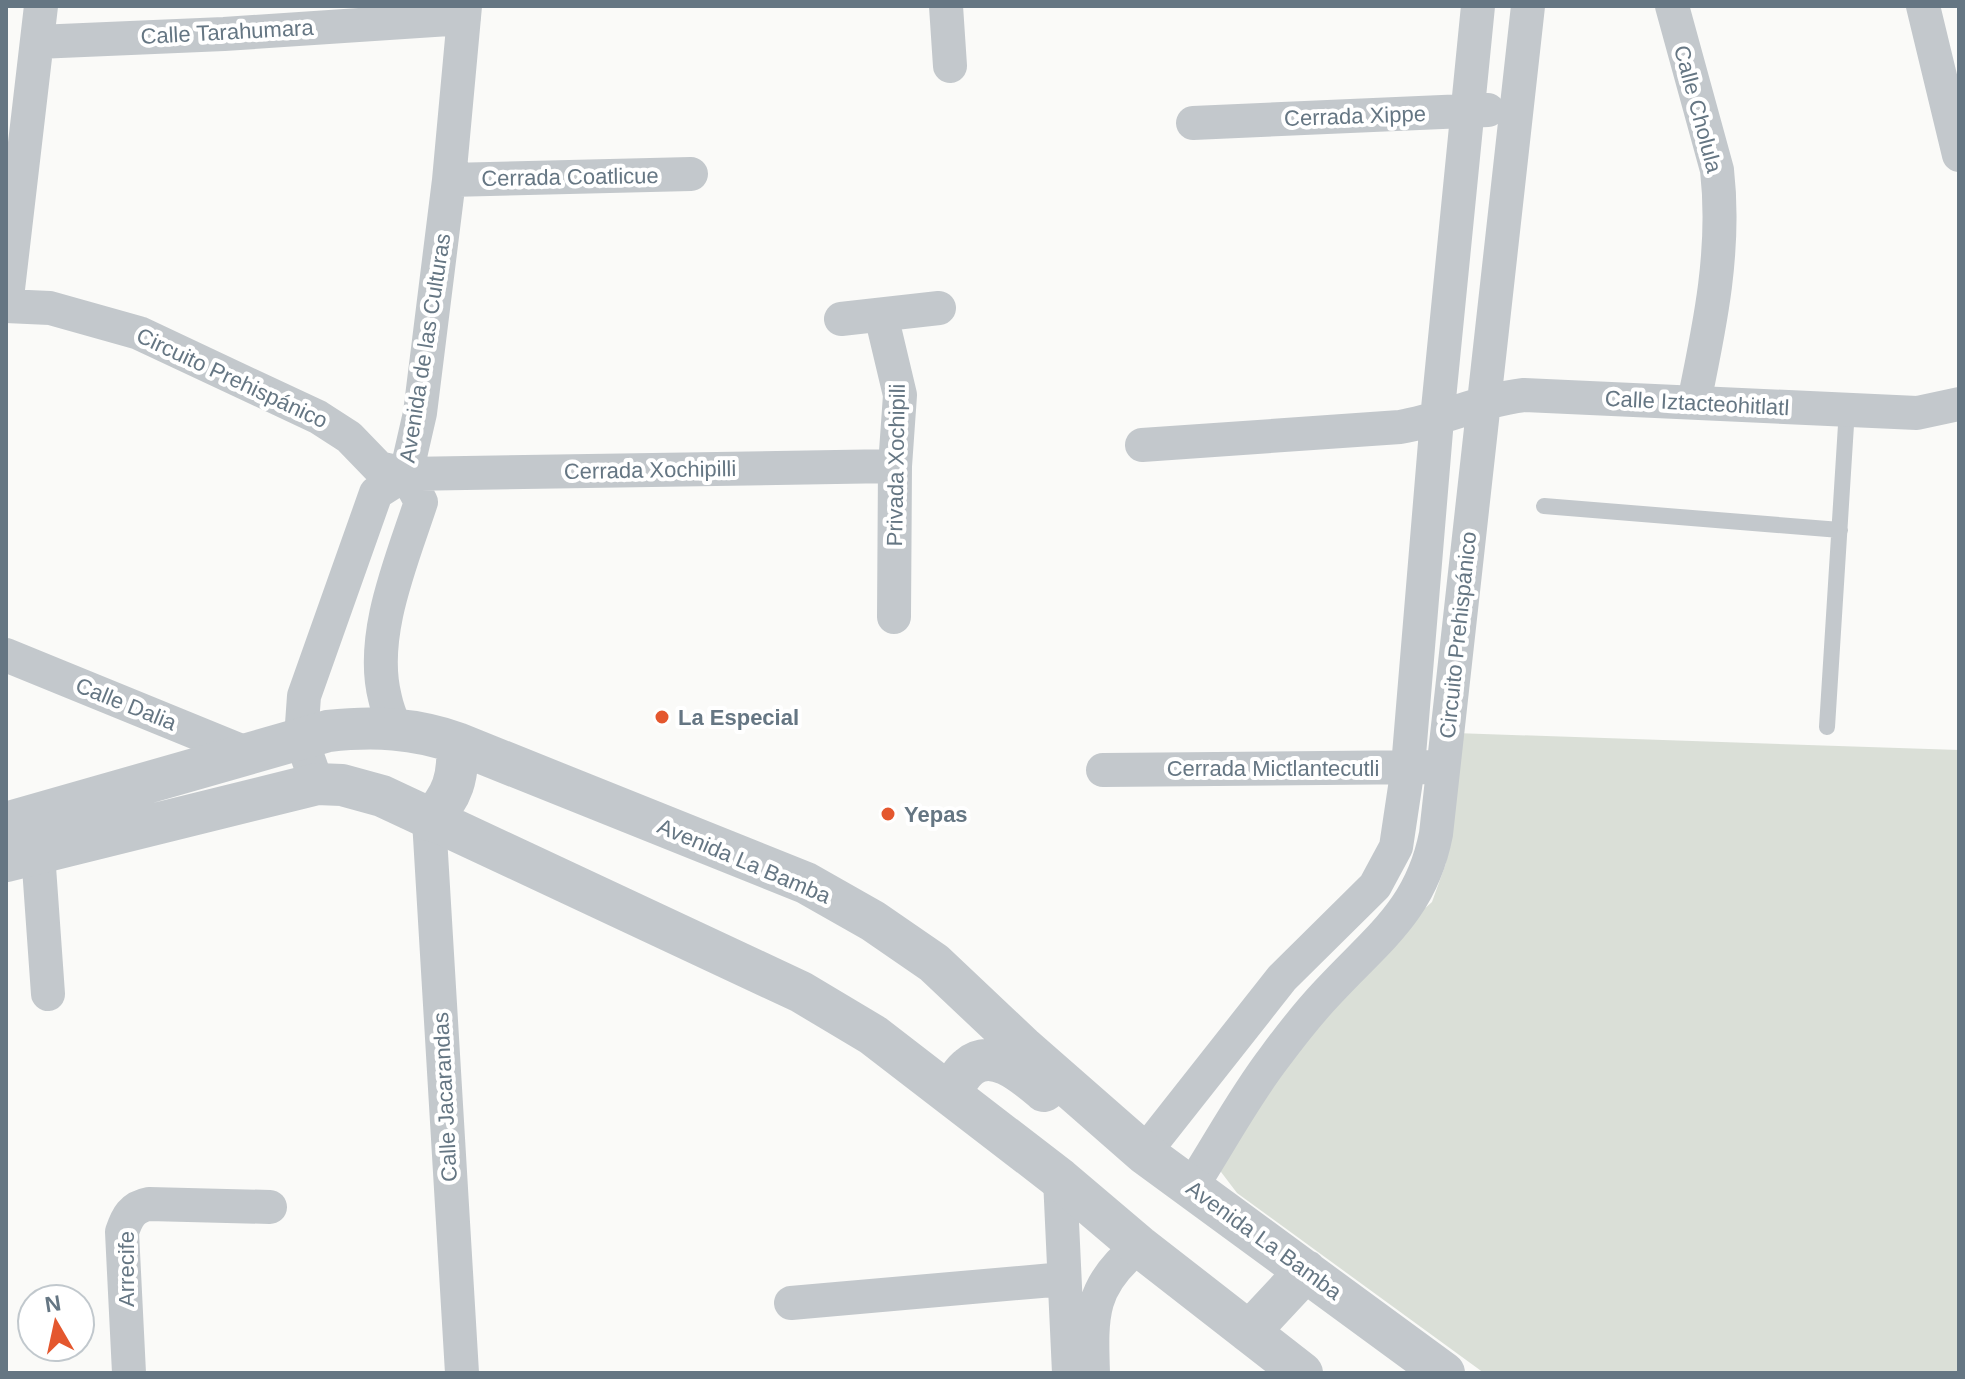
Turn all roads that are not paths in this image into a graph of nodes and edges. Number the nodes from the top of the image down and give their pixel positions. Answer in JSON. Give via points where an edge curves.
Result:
{"nodes":[{"id":1,"x":41,"y":6,"type":"edge"},
{"id":2,"x":946,"y":6,"type":"edge"},
{"id":3,"x":1478,"y":6,"type":"edge"},
{"id":4,"x":1528,"y":6,"type":"edge"},
{"id":5,"x":1672,"y":6,"type":"edge"},
{"id":6,"x":1923,"y":6,"type":"edge"},
{"id":7,"x":465,"y":12,"type":"edge"},
{"id":8,"x":37,"y":42,"type":"junction"},
{"id":9,"x":950,"y":66,"type":"dead end"},
{"id":10,"x":1517,"y":108,"type":"junction"},
{"id":11,"x":1468,"y":111,"type":"junction"},
{"id":12,"x":1193,"y":123,"type":"dead end"},
{"id":13,"x":1959,"y":155,"type":"edge"},
{"id":14,"x":691,"y":174,"type":"dead end"},
{"id":15,"x":449,"y":180,"type":"junction"},
{"id":16,"x":6,"y":306,"type":"edge"},
{"id":17,"x":939,"y":308,"type":"dead end"},
{"id":18,"x":881,"y":315,"type":"junction"},
{"id":19,"x":841,"y":319,"type":"dead end"},
{"id":20,"x":1694,"y":402,"type":"junction"},
{"id":21,"x":1483,"y":404,"type":"junction"},
{"id":22,"x":1959,"y":404,"type":"edge"},
{"id":23,"x":1847,"y":409,"type":"junction"},
{"id":24,"x":1437,"y":419,"type":"junction"},
{"id":25,"x":1142,"y":445,"type":"dead end"},
{"id":26,"x":895,"y":466,"type":"junction"},
{"id":27,"x":406,"y":474,"type":"junction"},
{"id":28,"x":1544,"y":506,"type":"dead end"},
{"id":29,"x":1840,"y":530,"type":"junction"},
{"id":30,"x":894,"y":617,"type":"dead end"},
{"id":31,"x":6,"y":655,"type":"edge"},
{"id":32,"x":1827,"y":727,"type":"dead end"},
{"id":33,"x":395,"y":728,"type":"junction"},
{"id":34,"x":301,"y":738,"type":"junction"},
{"id":35,"x":457,"y":743,"type":"junction"},
{"id":36,"x":246,"y":753,"type":"junction"},
{"id":37,"x":1408,"y":767,"type":"junction"},
{"id":38,"x":1443,"y":767,"type":"junction"},
{"id":39,"x":1103,"y":770,"type":"dead end"},
{"id":40,"x":317,"y":784,"type":"junction"},
{"id":41,"x":382,"y":796,"type":"junction"},
{"id":42,"x":429,"y":820,"type":"junction"},
{"id":43,"x":6,"y":823,"type":"edge"},
{"id":44,"x":22,"y":857,"type":"edge"},
{"id":45,"x":48,"y":994,"type":"dead end"},
{"id":46,"x":1241,"y":1030,"type":"junction"},
{"id":47,"x":1272,"y":1060,"type":"junction"},
{"id":48,"x":950,"y":1094,"type":"junction"},
{"id":49,"x":1144,"y":1153,"type":"junction"},
{"id":50,"x":1060,"y":1179,"type":"junction"},
{"id":51,"x":1192,"y":1186,"type":"junction"},
{"id":52,"x":270,"y":1207,"type":"dead end"},
{"id":53,"x":1139,"y":1246,"type":"junction"},
{"id":54,"x":1306,"y":1271,"type":"junction"},
{"id":55,"x":1064,"y":1279,"type":"junction"},
{"id":56,"x":791,"y":1303,"type":"dead end"},
{"id":57,"x":1249,"y":1332,"type":"junction"},
{"id":58,"x":129,"y":1373,"type":"edge"},
{"id":59,"x":462,"y":1373,"type":"edge"},
{"id":60,"x":1069,"y":1373,"type":"edge"},
{"id":61,"x":1093,"y":1373,"type":"edge"},
{"id":62,"x":1302,"y":1373,"type":"edge"},
{"id":63,"x":1444,"y":1373,"type":"edge"}],
"edges":[{"from":1,"to":8,"type":"street","name":"Circuito Prehispánico"},
{"from":2,"to":9,"type":"street"},
{"from":3,"to":11,"type":"street","name":"Circuito Prehispánico"},
{"from":4,"to":10,"type":"street","name":"Circuito Prehispánico"},
{"from":5,"to":20,"type":"street","name":"Calle Cholula","via":[[1717,170],[1721,222],[1718,269]]},
{"from":6,"to":13,"type":"street"},
{"from":7,"to":8,"type":"street","name":"Calle Tarahumara","via":[[224,34]]},
{"from":7,"to":15,"type":"street","name":"Avenida de las Culturas"},
{"from":8,"to":16,"type":"street","name":"Circuito Prehispánico"},
{"from":10,"to":11,"type":"street","name":"Cerrada Xippe"},
{"from":10,"to":21,"type":"street","name":"Circuito Prehispánico"},
{"from":11,"to":12,"type":"street","name":"Cerrada Xippe"},
{"from":11,"to":24,"type":"street","name":"Circuito Prehispánico"},
{"from":14,"to":15,"type":"street","name":"Cerrada Coatlicue"},
{"from":15,"to":27,"type":"street","name":"Avenida de las Culturas","via":[[420,413]]},
{"from":16,"to":27,"type":"street","name":"Circuito Prehispánico","via":[[50,308],[139,333],[327,422],[379,468]]},
{"from":17,"to":18,"type":"street"},
{"from":18,"to":19,"type":"street"},
{"from":18,"to":26,"type":"street","name":"Privada Xochipili","via":[[900,395]]},
{"from":20,"to":21,"type":"street","name":"Calle Iztacteohitlatl","via":[[1524,395]]},
{"from":20,"to":23,"type":"street","name":"Calle Iztacteohitlatl"},
{"from":21,"to":24,"type":"street","name":"Calle Iztacteohitlatl"},
{"from":21,"to":38,"type":"street","name":"Circuito Prehispánico"},
{"from":22,"to":23,"type":"street","name":"Calle Iztacteohitlatl","via":[[1917,413]]},
{"from":23,"to":29,"type":"lane"},
{"from":24,"to":25,"type":"street","name":"Calle Iztacteohitlatl","via":[[1387,428]]},
{"from":24,"to":37,"type":"street","name":"Circuito Prehispánico"},
{"from":26,"to":27,"type":"street","name":"Cerrada Xochipilli"},
{"from":26,"to":30,"type":"street","name":"Privada Xochipili"},
{"from":27,"to":33,"type":"street","name":"Avenida de las Culturas","via":[[421,502],[392,591],[383,642],[382,681]]},
{"from":27,"to":34,"type":"street","via":[[376,493],[304,696]]},
{"from":28,"to":29,"type":"lane"},
{"from":29,"to":32,"type":"lane"},
{"from":31,"to":36,"type":"street","name":"Calle Dalia"},
{"from":33,"to":34,"type":"street","name":"Avenida La Bamba"},
{"from":33,"to":35,"type":"street","name":"Avenida La Bamba"},
{"from":33,"to":41,"type":"street","via":[[383,768]]},
{"from":34,"to":36,"type":"street","name":"Avenida La Bamba"},
{"from":34,"to":40,"type":"street"},
{"from":35,"to":42,"type":"street","via":[[455,782],[443,807]]},
{"from":35,"to":49,"type":"street","name":"Avenida La Bamba","via":[[806,883],[873,921],[934,963]]},
{"from":36,"to":43,"type":"street","name":"Avenida La Bamba"},
{"from":37,"to":38,"type":"street","name":"Cerrada Mictlantecutli"},
{"from":37,"to":39,"type":"street","name":"Cerrada Mictlantecutli"},
{"from":37,"to":46,"type":"street","name":"Circuito Prehispánico","via":[[1396,847],[1383,874],[1295,963]]},
{"from":38,"to":47,"type":"street","name":"Circuito Prehispánico","via":[[1432,853],[1417,892]]},
{"from":40,"to":41,"type":"street"},
{"from":40,"to":44,"type":"street"},
{"from":41,"to":42,"type":"street"},
{"from":42,"to":48,"type":"street","via":[[801,992],[873,1035]]},
{"from":42,"to":59,"type":"street","name":"Calle Jacarandas"},
{"from":44,"to":45,"type":"street"},
{"from":46,"to":47,"type":"street"},
{"from":46,"to":49,"type":"street","name":"Circuito Prehispánico"},
{"from":47,"to":51,"type":"street","name":"Circuito Prehispánico"},
{"from":48,"to":49,"type":"street","via":[[968,1067],[999,1062],[1017,1069],[1125,1151]]},
{"from":48,"to":50,"type":"street"},
{"from":49,"to":51,"type":"street","name":"Avenida La Bamba"},
{"from":50,"to":53,"type":"street"},
{"from":50,"to":55,"type":"street"},
{"from":51,"to":54,"type":"street","name":"Avenida La Bamba"},
{"from":52,"to":58,"type":"street","name":"Arrecife","via":[[149,1204],[134,1209],[122,1232]]},
{"from":53,"to":57,"type":"street"},
{"from":53,"to":61,"type":"street","via":[[1111,1271],[1096,1298]]},
{"from":54,"to":57,"type":"street"},
{"from":54,"to":63,"type":"street","name":"Avenida La Bamba"},
{"from":55,"to":56,"type":"street"},
{"from":55,"to":60,"type":"street"},
{"from":57,"to":62,"type":"street"}]}
